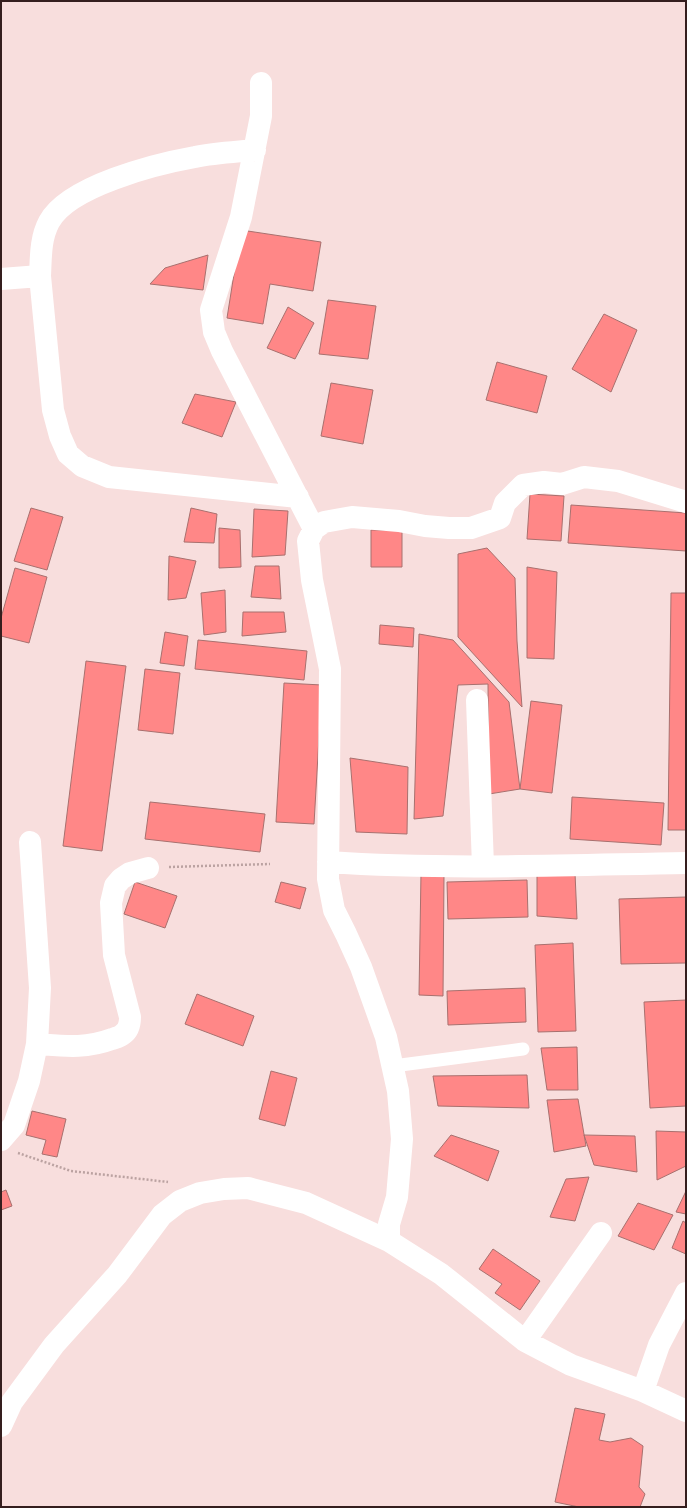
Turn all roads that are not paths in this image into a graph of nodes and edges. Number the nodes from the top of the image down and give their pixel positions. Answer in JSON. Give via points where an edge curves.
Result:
{"nodes":[{"id":1,"x":261,"y":83,"type":"dead end"},
{"id":2,"x":255,"y":150,"type":"junction"},
{"id":3,"x":40,"y":276,"type":"junction"},
{"id":4,"x":1,"y":279,"type":"edge"},
{"id":5,"x":298,"y":497,"type":"junction"},
{"id":6,"x":686,"y":502,"type":"edge"},
{"id":7,"x":314,"y":529,"type":"junction"},
{"id":8,"x":477,"y":700,"type":"dead end"},
{"id":9,"x":30,"y":842,"type":"dead end"},
{"id":10,"x":328,"y":862,"type":"junction"},
{"id":11,"x":686,"y":863,"type":"edge"},
{"id":12,"x":483,"y":866,"type":"junction"},
{"id":13,"x":148,"y":868,"type":"road end"},
{"id":14,"x":37,"y":1044,"type":"junction"},
{"id":15,"x":523,"y":1049,"type":"dead end"},
{"id":16,"x":393,"y":1066,"type":"junction"},
{"id":17,"x":8,"y":1146,"type":"edge"},
{"id":18,"x":601,"y":1233,"type":"dead end"},
{"id":19,"x":389,"y":1241,"type":"junction"},
{"id":20,"x":686,"y":1293,"type":"edge"},
{"id":21,"x":525,"y":1341,"type":"junction"},
{"id":22,"x":643,"y":1391,"type":"junction"},
{"id":23,"x":686,"y":1410,"type":"edge"},
{"id":24,"x":1,"y":1426,"type":"edge"}],
"edges":[{"from":1,"to":2,"type":"street","via":[[261,116]]},
{"from":2,"to":3,"type":"street","via":[[195,157],[146,168],[83,192],[62,206],[49,222],[41,245]]},
{"from":2,"to":5,"type":"street","via":[[241,217],[211,310],[214,332],[222,351]]},
{"from":3,"to":4,"type":"street"},
{"from":3,"to":5,"type":"street","via":[[53,410],[68,454],[82,466],[109,477]]},
{"from":5,"to":7,"type":"street"},
{"from":6,"to":7,"type":"street","via":[[618,481],[584,477],[562,484],[544,482],[523,485],[505,503],[500,518],[471,528],[425,526],[352,517],[324,522]]},
{"from":7,"to":10,"type":"street","via":[[308,541],[312,580],[330,669]]},
{"from":8,"to":12,"type":"street"},
{"from":9,"to":14,"type":"street","via":[[40,988]]},
{"from":10,"to":12,"type":"street","via":[[384,866]]},
{"from":10,"to":16,"type":"street","via":[[328,879],[334,910],[361,967],[386,1037]]},
{"from":11,"to":12,"type":"street"},
{"from":13,"to":14,"type":"street","via":[[130,873],[121,879],[115,886],[111,903],[114,955],[130,1017],[129,1027],[124,1034],[100,1044],[74,1047]]},
{"from":14,"to":17,"type":"street","via":[[29,1081]]},
{"from":15,"to":16,"type":"lane"},
{"from":16,"to":19,"type":"street","via":[[402,1138],[397,1197],[389,1224]]},
{"from":18,"to":21,"type":"street"},
{"from":19,"to":21,"type":"street","via":[[441,1274]]},
{"from":19,"to":24,"type":"street","via":[[306,1203],[248,1188],[200,1193],[180,1201],[162,1215],[117,1275],[54,1345],[12,1402]]},
{"from":20,"to":22,"type":"street","via":[[659,1345]]},
{"from":21,"to":22,"type":"street","via":[[571,1365]]},
{"from":22,"to":23,"type":"street"}]}
